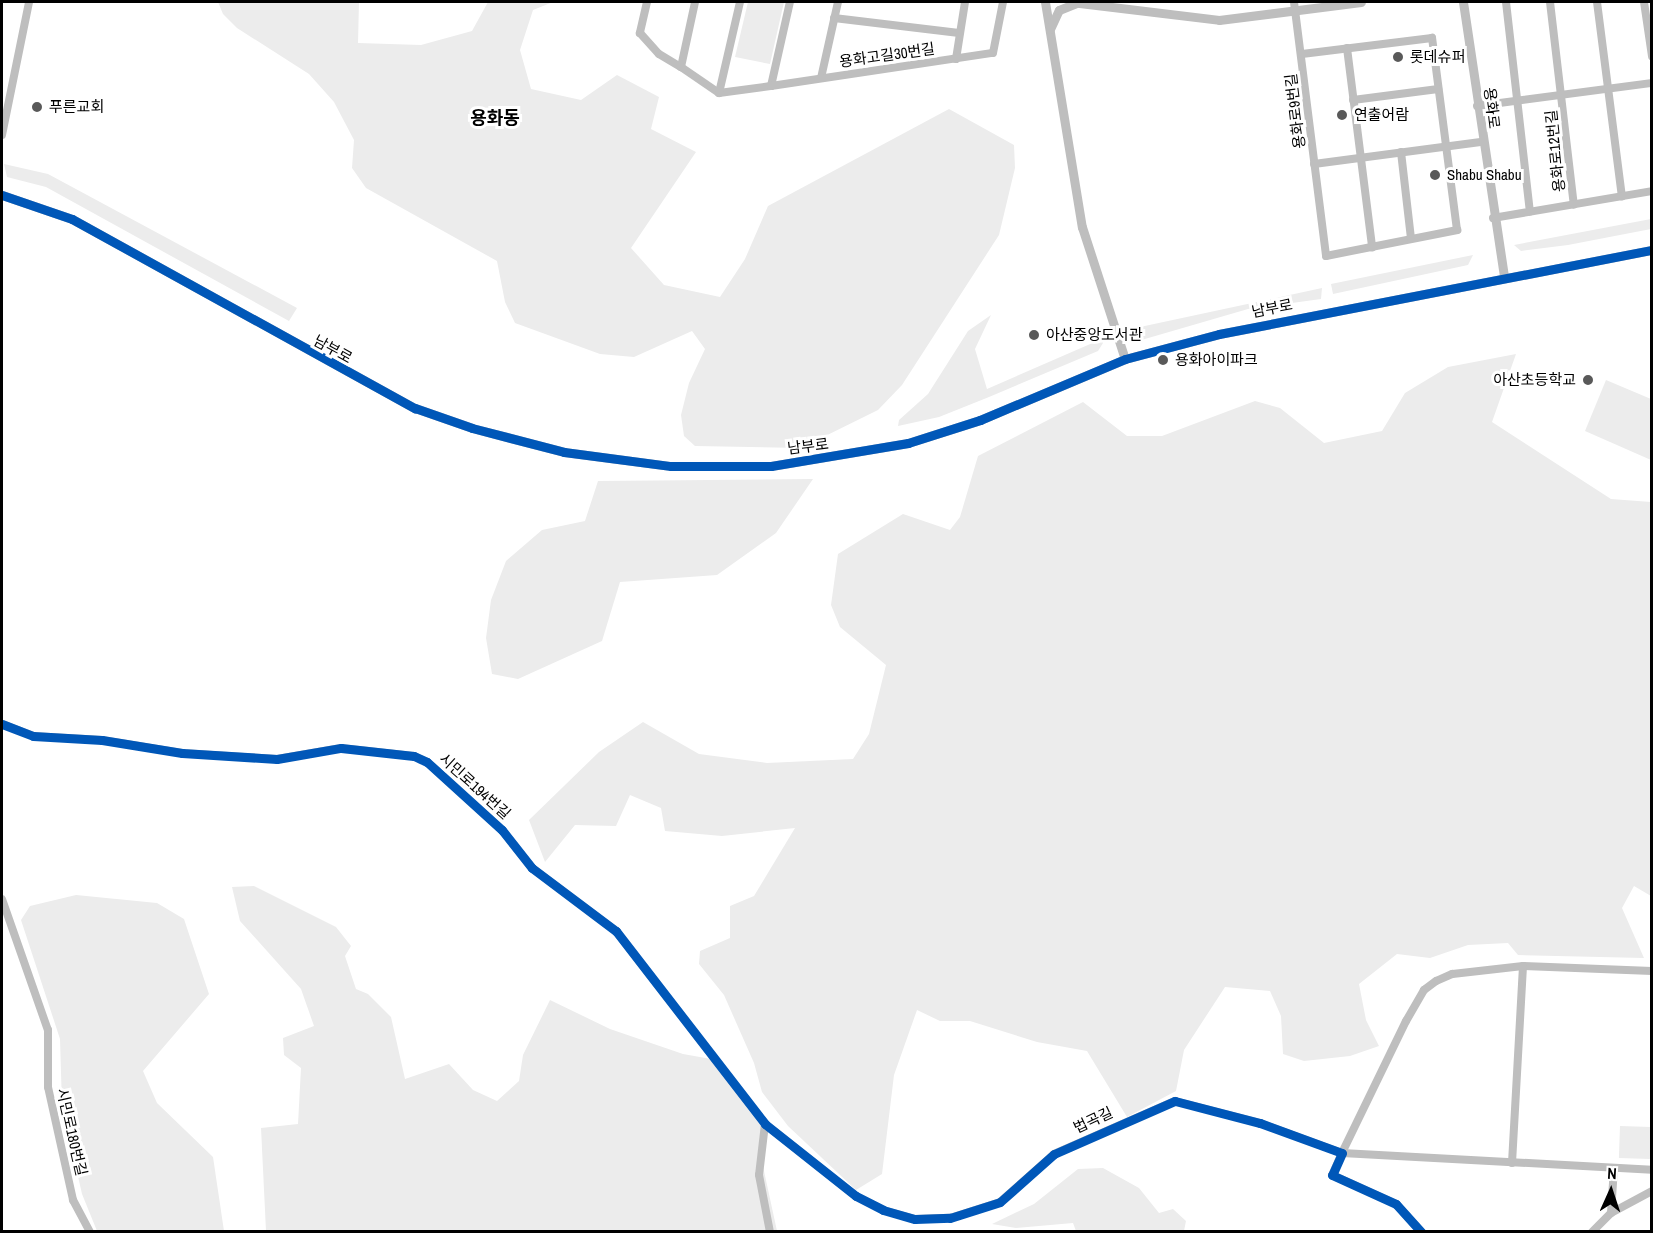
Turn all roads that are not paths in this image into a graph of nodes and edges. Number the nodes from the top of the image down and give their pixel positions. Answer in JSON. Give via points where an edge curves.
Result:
{"nodes":[{"id":1,"x":29,"y":2,"type":"edge"},
{"id":2,"x":647,"y":2,"type":"edge"},
{"id":3,"x":695,"y":2,"type":"edge"},
{"id":4,"x":740,"y":2,"type":"edge"},
{"id":5,"x":790,"y":2,"type":"edge"},
{"id":6,"x":838,"y":2,"type":"edge"},
{"id":7,"x":964,"y":2,"type":"edge"},
{"id":8,"x":1003,"y":2,"type":"edge"},
{"id":9,"x":1045,"y":2,"type":"edge"},
{"id":10,"x":1071,"y":2,"type":"edge"},
{"id":11,"x":1078,"y":2,"type":"edge"},
{"id":12,"x":1361,"y":2,"type":"edge"},
{"id":13,"x":1463,"y":2,"type":"edge"},
{"id":14,"x":1506,"y":2,"type":"edge"},
{"id":15,"x":1550,"y":2,"type":"edge"},
{"id":16,"x":1597,"y":2,"type":"edge"},
{"id":17,"x":1644,"y":2,"type":"edge"},
{"id":18,"x":1337,"y":3,"type":"edge"},
{"id":19,"x":1294,"y":6,"type":"edge"},
{"id":20,"x":834,"y":18,"type":"junction"},
{"id":21,"x":1050,"y":31,"type":"junction"},
{"id":22,"x":959,"y":33,"type":"junction"},
{"id":23,"x":1347,"y":48,"type":"junction"},
{"id":24,"x":1302,"y":54,"type":"junction"},
{"id":25,"x":1652,"y":56,"type":"edge"},
{"id":26,"x":956,"y":59,"type":"junction"},
{"id":27,"x":681,"y":67,"type":"junction"},
{"id":28,"x":822,"y":78,"type":"junction"},
{"id":29,"x":1652,"y":83,"type":"edge"},
{"id":30,"x":771,"y":86,"type":"junction"},
{"id":31,"x":1609,"y":88,"type":"junction"},
{"id":32,"x":1438,"y":89,"type":"junction"},
{"id":33,"x":718,"y":93,"type":"junction"},
{"id":34,"x":1562,"y":94,"type":"junction"},
{"id":35,"x":1353,"y":100,"type":"junction"},
{"id":36,"x":1518,"y":100,"type":"junction"},
{"id":37,"x":1476,"y":106,"type":"junction"},
{"id":38,"x":2,"y":133,"type":"edge"},
{"id":39,"x":1481,"y":142,"type":"junction"},
{"id":40,"x":1446,"y":146,"type":"junction"},
{"id":41,"x":1401,"y":152,"type":"junction"},
{"id":42,"x":1360,"y":158,"type":"junction"},
{"id":43,"x":1314,"y":164,"type":"junction"},
{"id":44,"x":1652,"y":191,"type":"edge"},
{"id":45,"x":2,"y":195,"type":"edge"},
{"id":46,"x":1622,"y":196,"type":"junction"},
{"id":47,"x":1574,"y":205,"type":"junction"},
{"id":48,"x":1530,"y":212,"type":"junction"},
{"id":49,"x":1492,"y":218,"type":"junction"},
{"id":50,"x":1411,"y":238,"type":"junction"},
{"id":51,"x":1372,"y":246,"type":"junction"},
{"id":52,"x":1652,"y":250,"type":"edge"},
{"id":53,"x":1504,"y":276,"type":"junction"},
{"id":54,"x":1125,"y":360,"type":"junction"},
{"id":55,"x":2,"y":724,"type":"edge"},
{"id":56,"x":2,"y":899,"type":"edge"},
{"id":57,"x":1523,"y":966,"type":"junction"},
{"id":58,"x":1652,"y":971,"type":"edge"},
{"id":59,"x":765,"y":1124,"type":"junction"},
{"id":60,"x":1342,"y":1154,"type":"junction"},
{"id":61,"x":1512,"y":1162,"type":"junction"},
{"id":62,"x":1614,"y":1168,"type":"junction"},
{"id":63,"x":1652,"y":1170,"type":"edge"},
{"id":64,"x":1652,"y":1191,"type":"edge"},
{"id":65,"x":1611,"y":1213,"type":"junction"},
{"id":66,"x":90,"y":1232,"type":"edge"},
{"id":67,"x":770,"y":1232,"type":"edge"},
{"id":68,"x":1421,"y":1232,"type":"edge"},
{"id":69,"x":1592,"y":1232,"type":"edge"}],
"edges":[{"from":1,"to":38,"type":"street"},
{"from":2,"to":27,"type":"street","via":[[640,33],[659,54]]},
{"from":3,"to":27,"type":"street"},
{"from":4,"to":33,"type":"street"},
{"from":5,"to":30,"type":"street"},
{"from":6,"to":20,"type":"street","name":"용화고길30번길"},
{"from":7,"to":22,"type":"street"},
{"from":8,"to":26,"type":"street","name":"용화고길30번길","via":[[993,53]]},
{"from":9,"to":21,"type":"street"},
{"from":10,"to":11,"type":"street"},
{"from":11,"to":19,"type":"street","via":[[1219,20]]},
{"from":11,"to":21,"type":"street","via":[[1059,10]]},
{"from":12,"to":18,"type":"street"},
{"from":13,"to":37,"type":"street","name":"용화로"},
{"from":14,"to":36,"type":"street","name":"용화로12번길"},
{"from":15,"to":34,"type":"street","name":"용화로12번길"},
{"from":16,"to":31,"type":"street"},
{"from":17,"to":25,"type":"street"},
{"from":18,"to":19,"type":"street"},
{"from":19,"to":24,"type":"street","name":"용화로9번길"},
{"from":20,"to":22,"type":"street","name":"용화고길30번길"},
{"from":20,"to":28,"type":"street","name":"용화고길30번길"},
{"from":21,"to":54,"type":"street","via":[[1082,228]]},
{"from":22,"to":26,"type":"street","name":"용화고길30번길"},
{"from":23,"to":24,"type":"street","name":"용화로9번길"},
{"from":23,"to":32,"type":"street","name":"용화로9번길","via":[[1432,38]]},
{"from":23,"to":35,"type":"street"},
{"from":24,"to":43,"type":"street","name":"용화로9번길"},
{"from":26,"to":28,"type":"street","name":"용화고길30번길"},
{"from":27,"to":33,"type":"street"},
{"from":28,"to":30,"type":"street","name":"용화고길30번길"},
{"from":29,"to":31,"type":"street","name":"용화로12번길"},
{"from":30,"to":33,"type":"street","name":"용화고길30번길"},
{"from":31,"to":34,"type":"street","name":"용화로12번길"},
{"from":31,"to":46,"type":"street"},
{"from":32,"to":35,"type":"street"},
{"from":32,"to":40,"type":"street","name":"용화로9번길"},
{"from":34,"to":36,"type":"street","name":"용화로12번길"},
{"from":34,"to":47,"type":"street","name":"용화로12번길"},
{"from":35,"to":42,"type":"street"},
{"from":36,"to":37,"type":"street","name":"용화로12번길"},
{"from":36,"to":48,"type":"street","name":"용화로12번길"},
{"from":37,"to":39,"type":"street","name":"용화로"},
{"from":39,"to":40,"type":"street","name":"용화로9번길"},
{"from":39,"to":49,"type":"street","name":"용화로"},
{"from":40,"to":41,"type":"street","name":"용화로9번길"},
{"from":40,"to":50,"type":"street","name":"용화로9번길","via":[[1457,230]]},
{"from":41,"to":42,"type":"street","name":"용화로9번길"},
{"from":41,"to":50,"type":"street"},
{"from":42,"to":43,"type":"street","name":"용화로9번길"},
{"from":42,"to":51,"type":"street"},
{"from":43,"to":51,"type":"street","name":"용화로9번길","via":[[1326,256]]},
{"from":44,"to":46,"type":"street"},
{"from":45,"to":54,"type":"street","name":"남부로","via":[[72,219],[415,408],[514,441],[620,462],[771,466],[862,453],[980,420]]},
{"from":46,"to":47,"type":"street"},
{"from":47,"to":48,"type":"street"},
{"from":48,"to":49,"type":"street"},
{"from":49,"to":53,"type":"street","name":"용화로"},
{"from":50,"to":51,"type":"street","name":"용화로9번길"},
{"from":52,"to":53,"type":"street","name":"남부로"},
{"from":53,"to":54,"type":"street","name":"남부로","via":[[1219,334]]},
{"from":55,"to":59,"type":"street","name":"시민로194번길","via":[[33,736],[102,740],[182,753],[277,759],[341,748],[414,756],[427,762],[502,830],[532,868],[616,932]]},
{"from":56,"to":66,"type":"street","name":"시민로180번길","via":[[48,1029],[51,1104],[73,1200]]},
{"from":57,"to":58,"type":"street"},
{"from":57,"to":60,"type":"street","via":[[1452,974],[1424,990]]},
{"from":57,"to":61,"type":"street"},
{"from":59,"to":60,"type":"street","name":"법곡길","via":[[856,1196],[883,1210],[915,1219],[950,1218],[1000,1202],[1054,1154],[1175,1101],[1260,1123]]},
{"from":59,"to":67,"type":"street","via":[[759,1175]]},
{"from":60,"to":61,"type":"street","name":"법곡길"},
{"from":60,"to":68,"type":"street","via":[[1332,1175],[1396,1204]]},
{"from":61,"to":62,"type":"street","name":"법곡길"},
{"from":62,"to":63,"type":"street"},
{"from":62,"to":65,"type":"street"},
{"from":64,"to":65,"type":"street"},
{"from":65,"to":69,"type":"street"}]}
